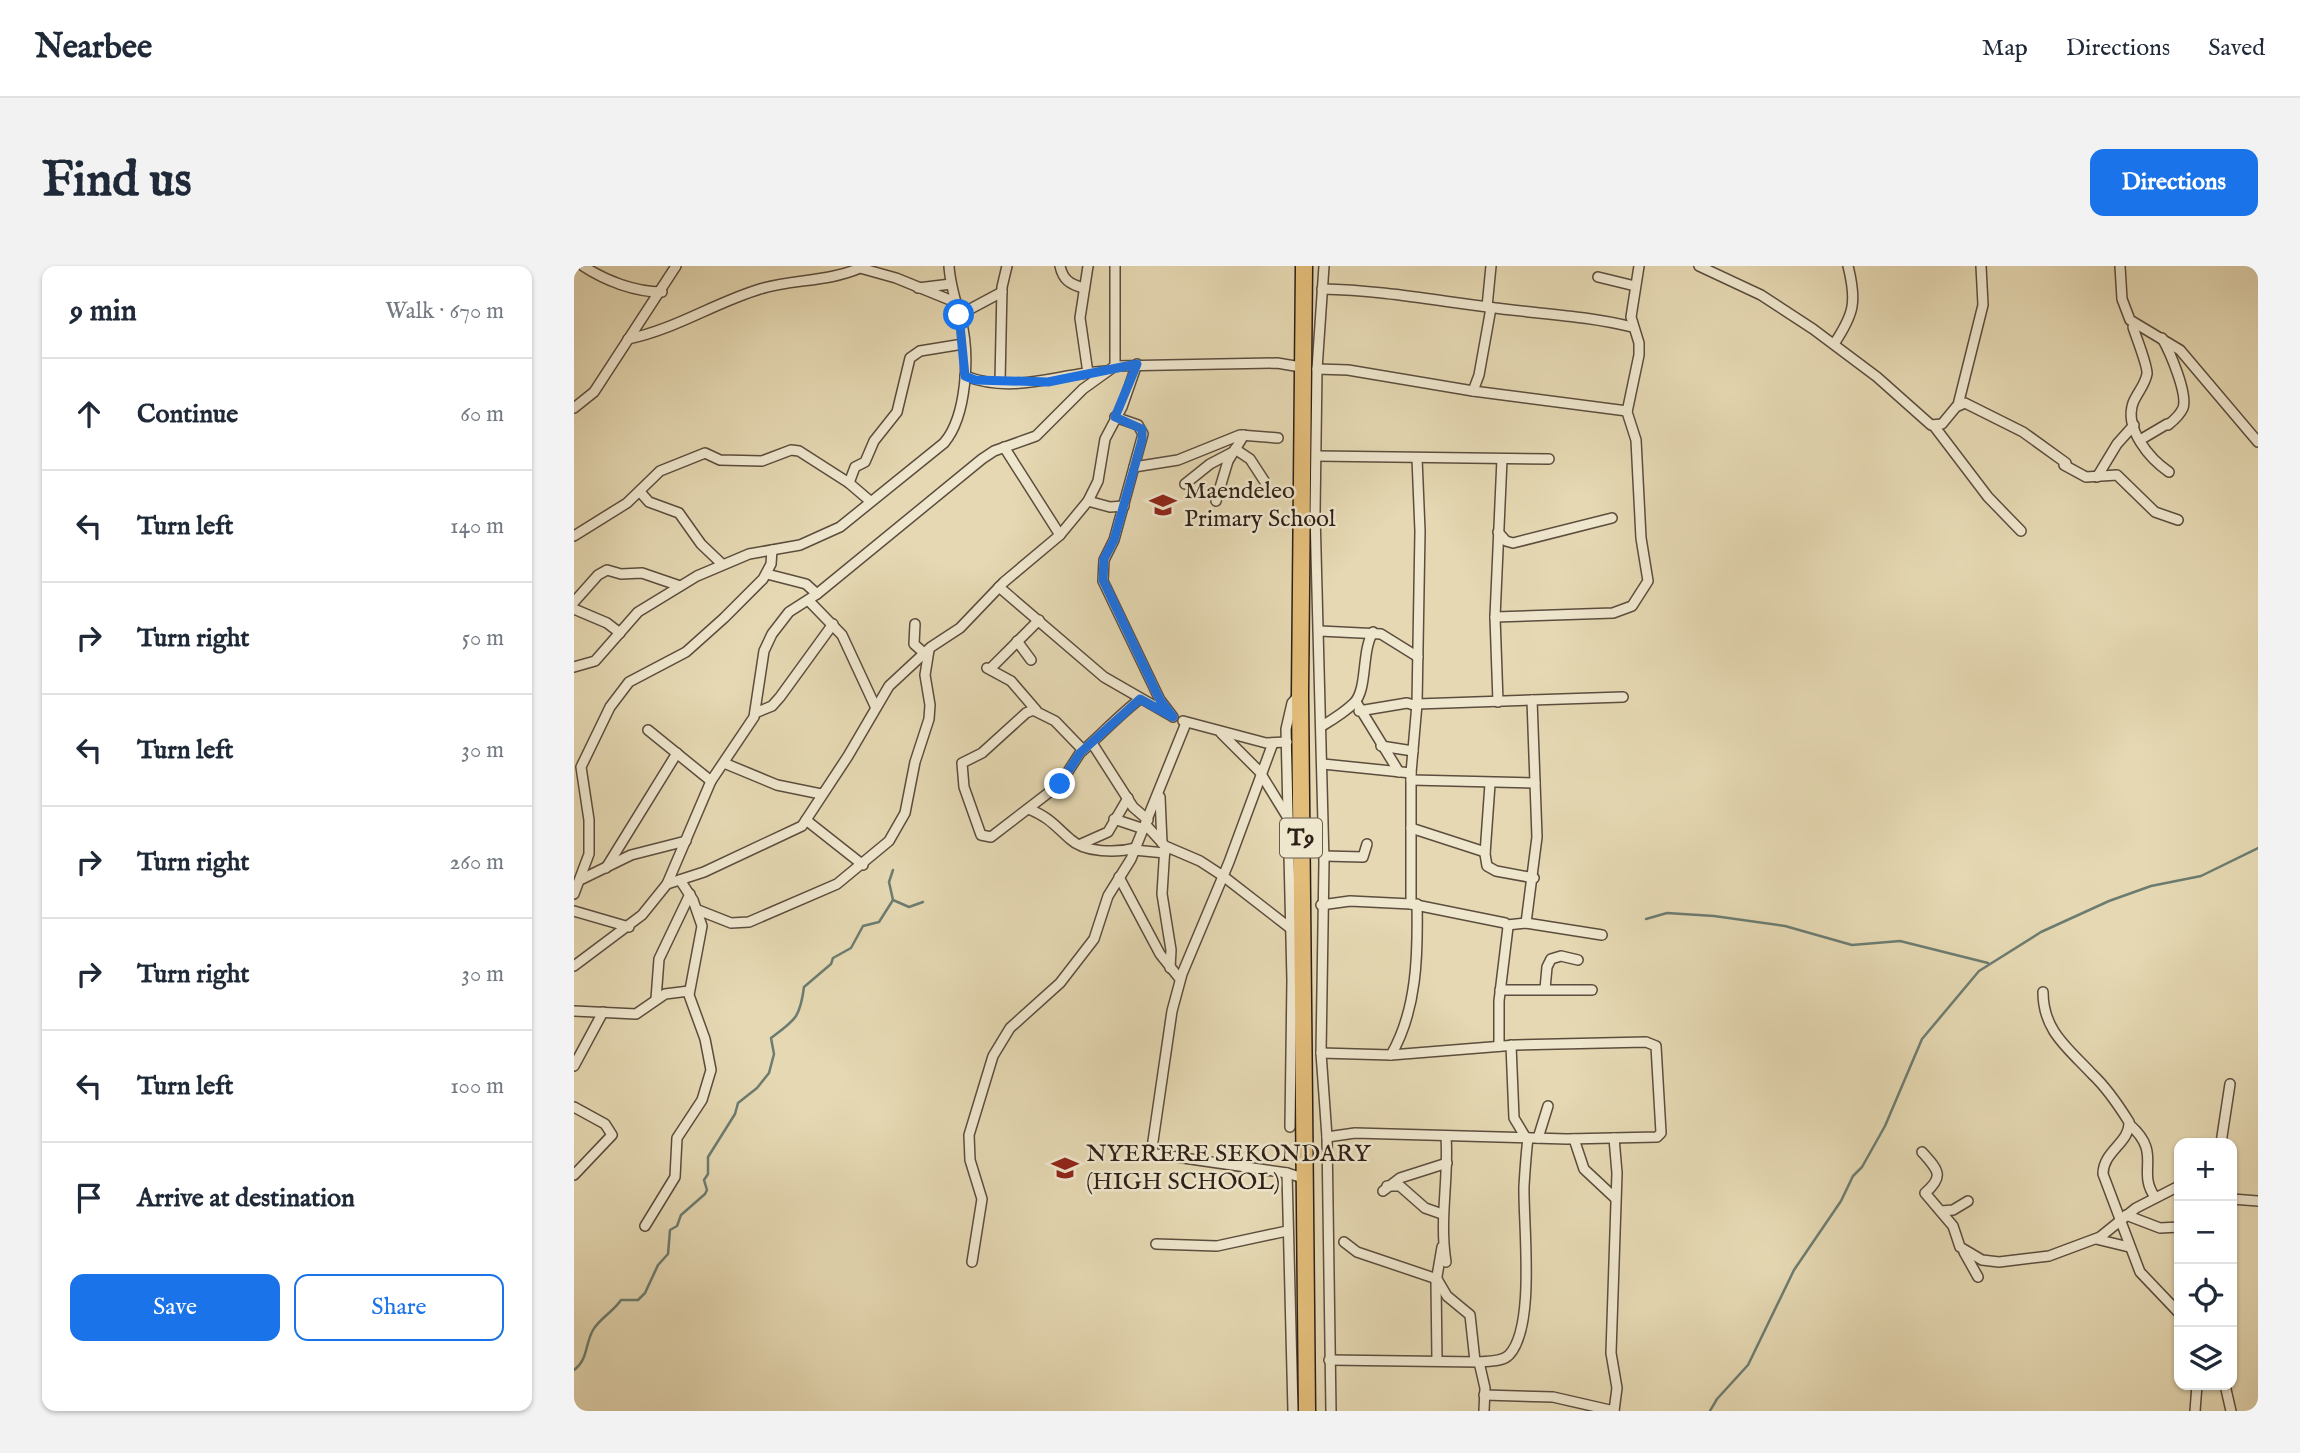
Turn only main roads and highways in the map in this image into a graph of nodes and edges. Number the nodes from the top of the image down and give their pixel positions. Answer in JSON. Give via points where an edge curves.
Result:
{"nodes":[{"id":1,"x":1304,"y":266,"type":"edge"},
{"id":2,"x":1307,"y":1411,"type":"edge"}],
"edges":[{"from":1,"to":2,"type":"highway","number":"T9","via":[[1308,480],[1300,695]]}]}
